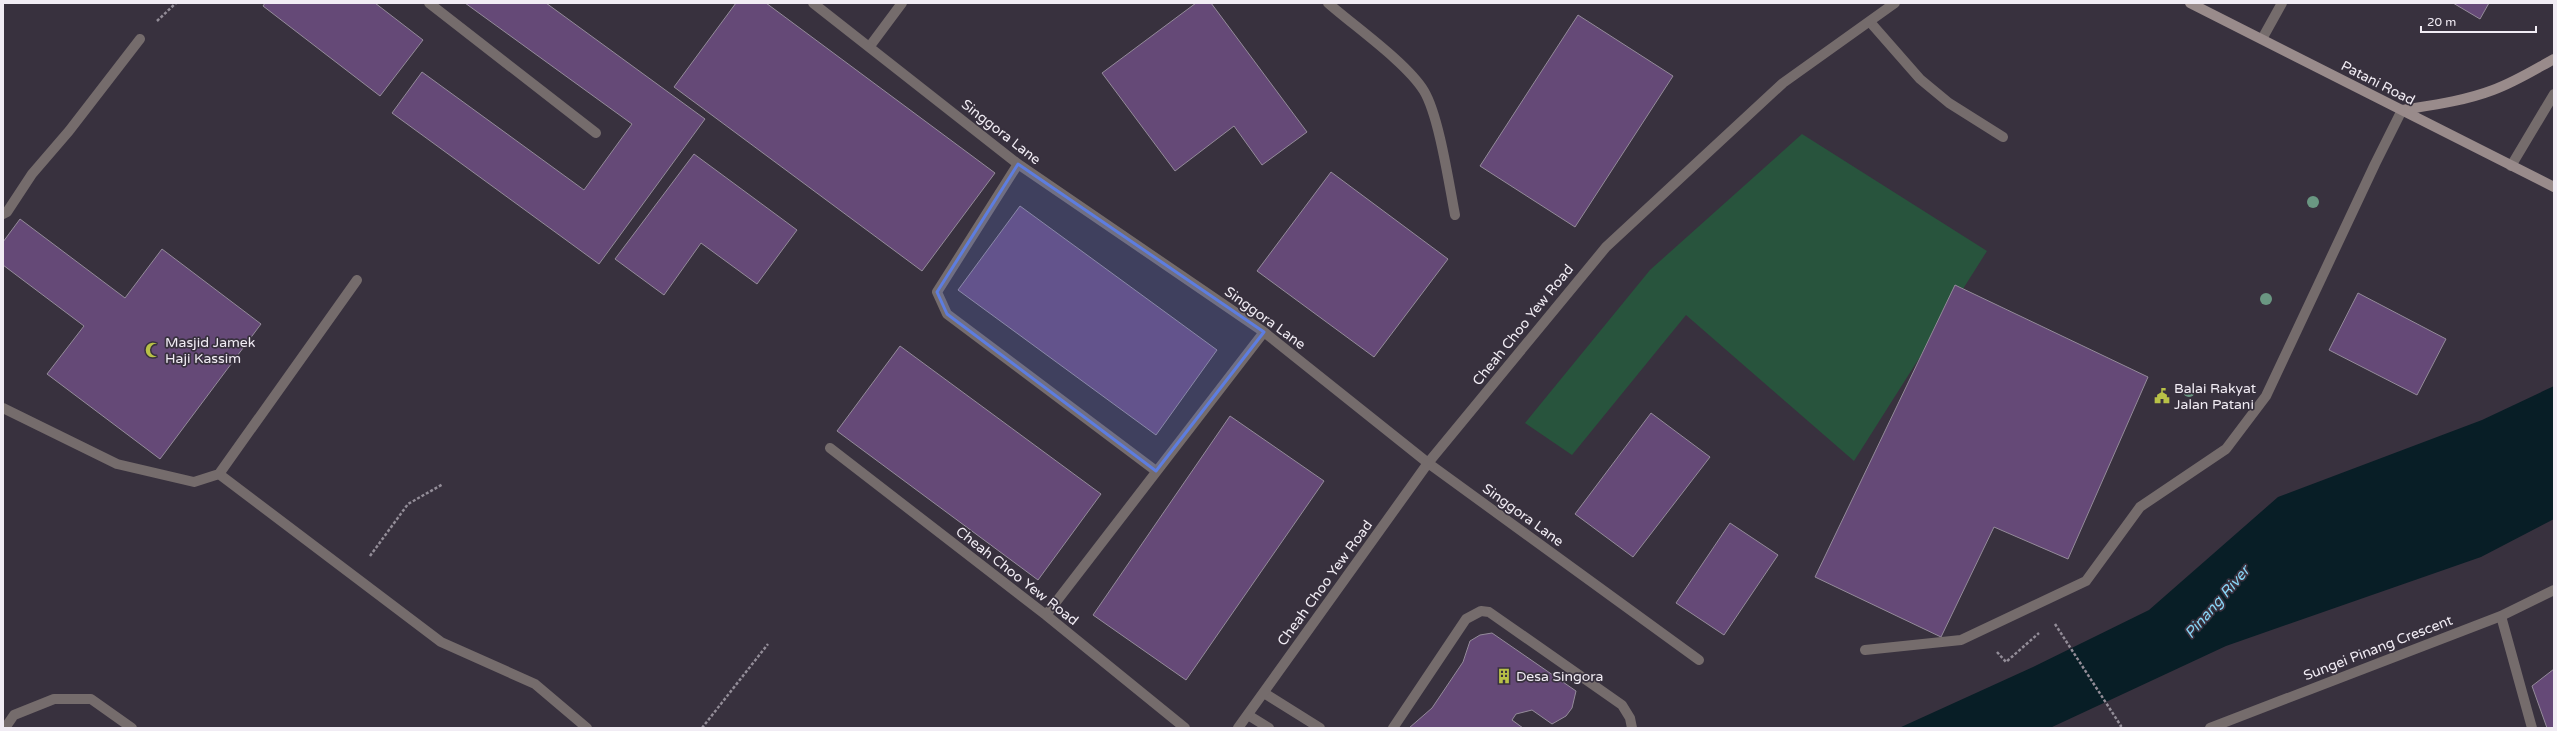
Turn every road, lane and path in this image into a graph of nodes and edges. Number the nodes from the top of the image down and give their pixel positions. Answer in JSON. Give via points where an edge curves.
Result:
{"nodes":[{"id":1,"x":429,"y":3,"type":"edge"},
{"id":2,"x":813,"y":3,"type":"edge"},
{"id":3,"x":902,"y":3,"type":"edge"},
{"id":4,"x":1328,"y":3,"type":"edge"},
{"id":5,"x":1895,"y":3,"type":"edge"},
{"id":6,"x":2190,"y":3,"type":"edge"},
{"id":7,"x":2282,"y":3,"type":"edge"},
{"id":8,"x":1870,"y":22,"type":"junction"},
{"id":9,"x":140,"y":39,"type":"dead end"},
{"id":10,"x":2262,"y":39,"type":"junction"},
{"id":11,"x":870,"y":46,"type":"junction"},
{"id":12,"x":2554,"y":59,"type":"edge"},
{"id":13,"x":2554,"y":94,"type":"edge"},
{"id":14,"x":2402,"y":110,"type":"junction"},
{"id":15,"x":596,"y":133,"type":"dead end"},
{"id":16,"x":2003,"y":137,"type":"dead end"},
{"id":17,"x":1018,"y":164,"type":"junction"},
{"id":18,"x":2512,"y":166,"type":"junction"},
{"id":19,"x":2554,"y":187,"type":"edge"},
{"id":20,"x":3,"y":214,"type":"edge"},
{"id":21,"x":1455,"y":215,"type":"dead end"},
{"id":22,"x":357,"y":280,"type":"dead end"},
{"id":23,"x":1264,"y":332,"type":"junction"},
{"id":24,"x":3,"y":408,"type":"edge"},
{"id":25,"x":830,"y":448,"type":"dead end"},
{"id":26,"x":1428,"y":463,"type":"junction"},
{"id":27,"x":1156,"y":471,"type":"junction"},
{"id":28,"x":219,"y":474,"type":"junction"},
{"id":29,"x":442,"y":484,"type":"dead end"},
{"id":30,"x":356,"y":576,"type":"junction"},
{"id":31,"x":2554,"y":590,"type":"edge"},
{"id":32,"x":1046,"y":615,"type":"junction"},
{"id":33,"x":2501,"y":616,"type":"junction"},
{"id":34,"x":2053,"y":620,"type":"dead end"},
{"id":35,"x":768,"y":644,"type":"dead end"},
{"id":36,"x":1865,"y":650,"type":"dead end"},
{"id":37,"x":1699,"y":660,"type":"dead end"},
{"id":38,"x":1264,"y":693,"type":"junction"},
{"id":39,"x":1248,"y":714,"type":"junction"},
{"id":40,"x":2120,"y":727,"type":"edge"},
{"id":41,"x":5,"y":728,"type":"edge"},
{"id":42,"x":132,"y":728,"type":"edge"},
{"id":43,"x":587,"y":728,"type":"edge"},
{"id":44,"x":702,"y":728,"type":"edge"},
{"id":45,"x":1185,"y":728,"type":"edge"},
{"id":46,"x":1238,"y":728,"type":"edge"},
{"id":47,"x":1270,"y":728,"type":"edge"},
{"id":48,"x":1320,"y":728,"type":"edge"},
{"id":49,"x":1393,"y":728,"type":"edge"},
{"id":50,"x":1632,"y":728,"type":"edge"},
{"id":51,"x":2210,"y":728,"type":"edge"},
{"id":52,"x":2532,"y":728,"type":"edge"}],
"edges":[{"from":1,"to":15,"type":"street"},
{"from":2,"to":11,"type":"street","name":"Singgora Lane"},
{"from":3,"to":11,"type":"street"},
{"from":4,"to":21,"type":"street","via":[[1408,72],[1424,91],[1433,114]]},
{"from":5,"to":8,"type":"street","name":"Cheah Choo Yew Road"},
{"from":6,"to":10,"type":"main road","name":"Patani Road"},
{"from":7,"to":10,"type":"street"},
{"from":8,"to":16,"type":"street","via":[[1920,79]]},
{"from":8,"to":26,"type":"street","name":"Cheah Choo Yew Road","via":[[1784,83],[1606,247]]},
{"from":9,"to":20,"type":"street"},
{"from":10,"to":14,"type":"main road","name":"Patani Road"},
{"from":11,"to":17,"type":"street","name":"Singgora Lane"},
{"from":12,"to":14,"type":"main road","via":[[2492,91],[2454,102]]},
{"from":13,"to":18,"type":"street"},
{"from":14,"to":18,"type":"main road","name":"Patani Road"},
{"from":14,"to":36,"type":"street","via":[[2266,396],[2226,449],[2140,507],[2086,581],[1961,640]]},
{"from":17,"to":23,"type":"street","name":"Singgora Lane"},
{"from":17,"to":27,"type":"street","via":[[936,292],[947,314]]},
{"from":18,"to":19,"type":"main road","name":"Patani Road"},
{"from":22,"to":28,"type":"street"},
{"from":23,"to":26,"type":"street","name":"Singgora Lane"},
{"from":23,"to":27,"type":"street"},
{"from":24,"to":28,"type":"street","via":[[117,464],[194,482]]},
{"from":25,"to":32,"type":"street","name":"Cheah Choo Yew Road"},
{"from":26,"to":37,"type":"street","name":"Singgora Lane"},
{"from":26,"to":38,"type":"street","name":"Cheah Choo Yew Road"},
{"from":27,"to":32,"type":"street"},
{"from":28,"to":30,"type":"street"},
{"from":29,"to":30,"type":"path","via":[[408,504]]},
{"from":30,"to":43,"type":"street","via":[[441,642],[535,684]]},
{"from":31,"to":33,"type":"street","name":"Sungei Pinang Crescent"},
{"from":32,"to":45,"type":"street","name":"Cheah Choo Yew Road"},
{"from":33,"to":51,"type":"street","name":"Sungei Pinang Crescent"},
{"from":33,"to":52,"type":"street"},
{"from":34,"to":40,"type":"path"},
{"from":35,"to":44,"type":"path"},
{"from":38,"to":39,"type":"street","name":"Cheah Choo Yew Road"},
{"from":38,"to":48,"type":"street"},
{"from":39,"to":46,"type":"street","name":"Cheah Choo Yew Road"},
{"from":39,"to":47,"type":"street"},
{"from":41,"to":42,"type":"street","via":[[14,715],[54,699],[91,699]]},
{"from":49,"to":50,"type":"street","via":[[1466,619],[1480,610],[1489,612],[1622,705],[1630,718]]}]}
